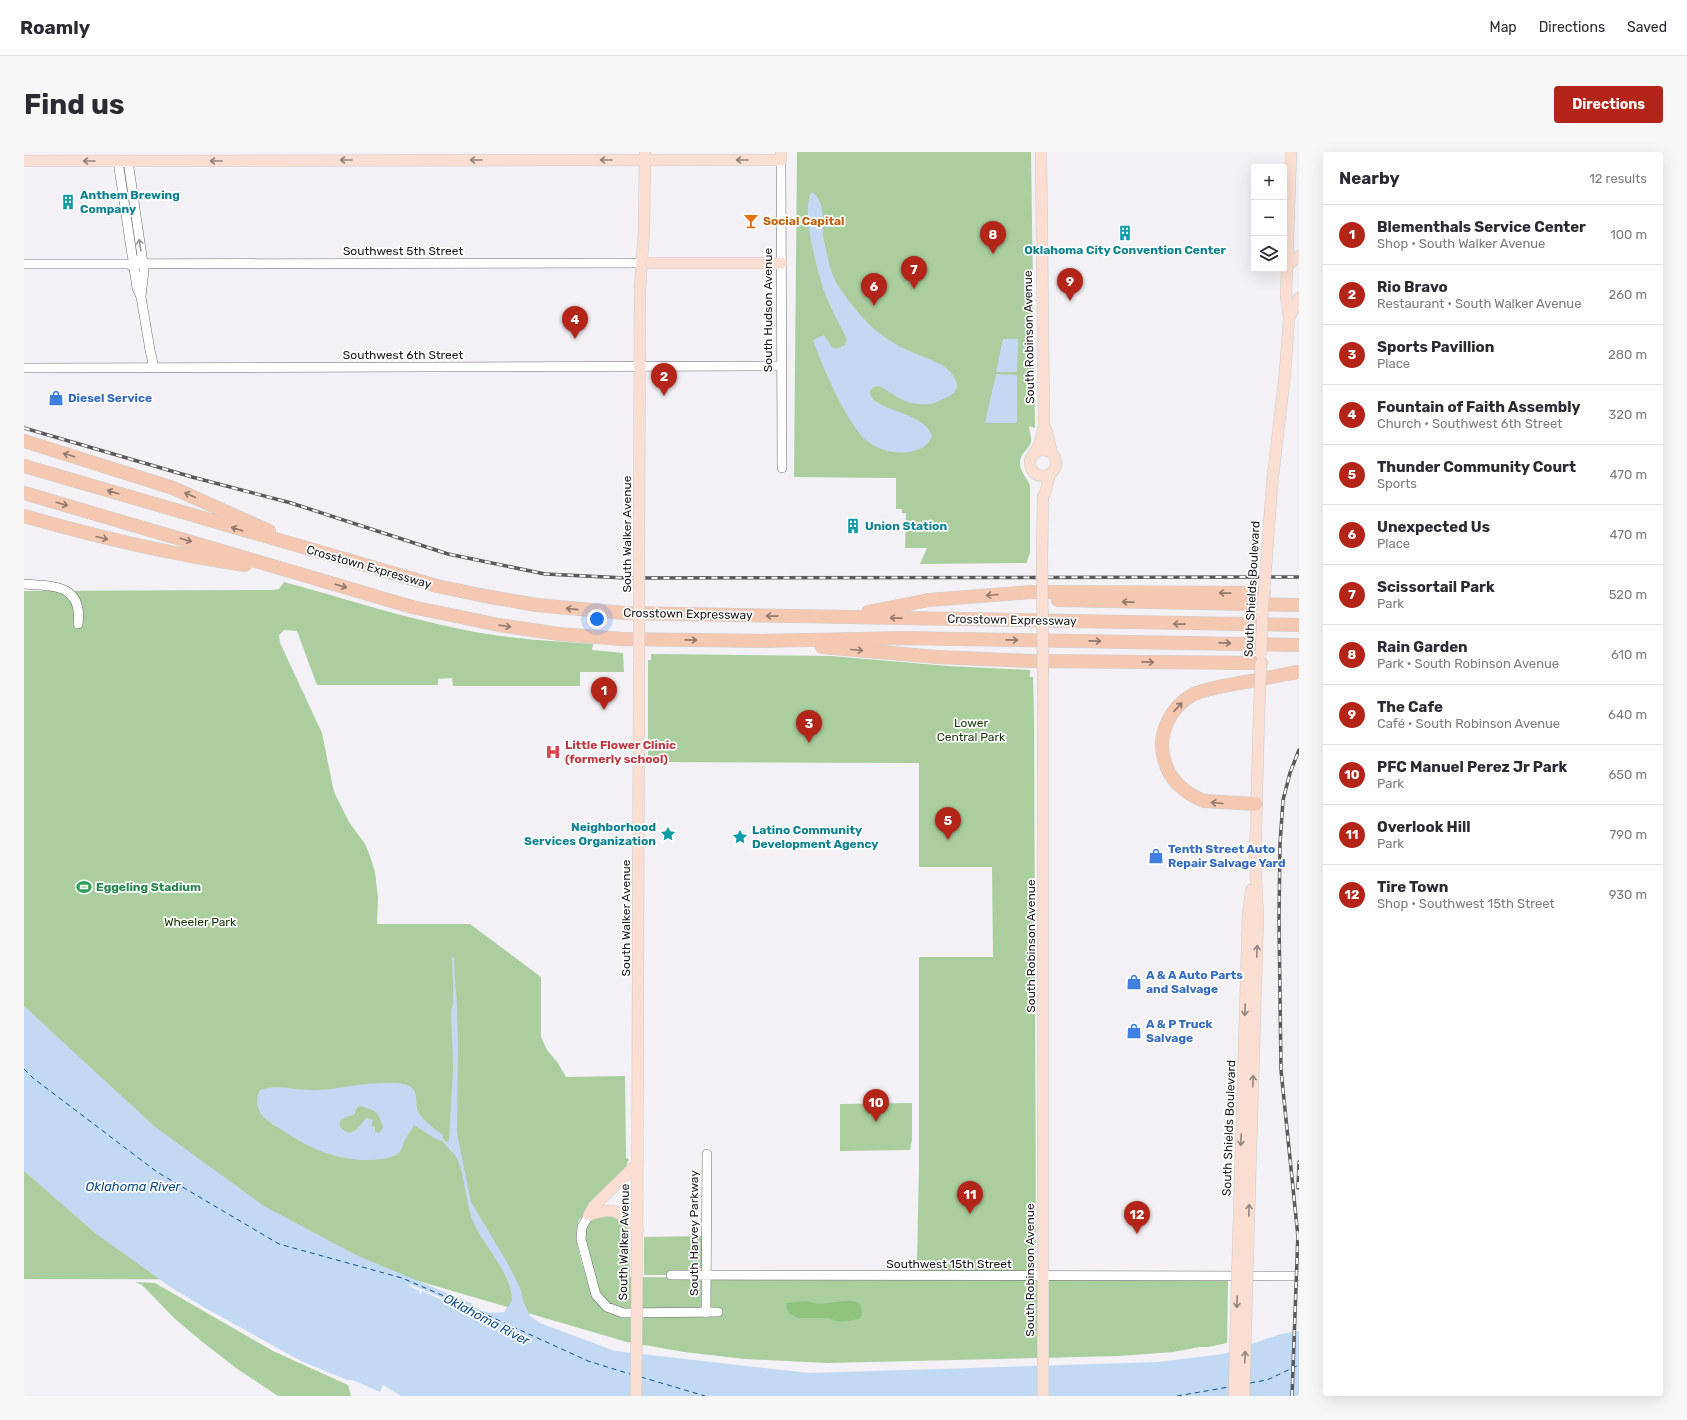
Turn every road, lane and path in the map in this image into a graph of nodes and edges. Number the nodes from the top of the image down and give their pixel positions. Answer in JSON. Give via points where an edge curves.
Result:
{"nodes":[{"id":1,"x":1042,"y":152,"type":"edge"},
{"id":2,"x":122,"y":156,"type":"edge"},
{"id":3,"x":272,"y":156,"type":"edge"},
{"id":4,"x":645,"y":156,"type":"edge"},
{"id":5,"x":781,"y":156,"type":"edge"},
{"id":6,"x":1294,"y":157,"type":"edge"},
{"id":7,"x":24,"y":161,"type":"edge"},
{"id":8,"x":1299,"y":256,"type":"edge"},
{"id":9,"x":642,"y":263,"type":"junction"},
{"id":10,"x":782,"y":263,"type":"junction"},
{"id":11,"x":24,"y":264,"type":"edge"},
{"id":12,"x":129,"y":264,"type":"junction"},
{"id":13,"x":143,"y":264,"type":"junction"},
{"id":14,"x":1287,"y":266,"type":"joint"},
{"id":15,"x":1287,"y":272,"type":"edge"},
{"id":16,"x":141,"y":297,"type":"junction"},
{"id":17,"x":1299,"y":298,"type":"edge"},
{"id":18,"x":1289,"y":318,"type":"junction"},
{"id":19,"x":782,"y":366,"type":"junction"},
{"id":20,"x":640,"y":367,"type":"junction"},
{"id":21,"x":24,"y":368,"type":"edge"},
{"id":22,"x":154,"y":368,"type":"junction"},
{"id":23,"x":1044,"y":426,"type":"junction"},
{"id":24,"x":24,"y":441,"type":"edge"},
{"id":25,"x":1035,"y":453,"type":"junction"},
{"id":26,"x":1052,"y":454,"type":"junction"},
{"id":27,"x":24,"y":466,"type":"edge"},
{"id":28,"x":782,"y":468,"type":"dead end"},
{"id":29,"x":1034,"y":474,"type":"junction"},
{"id":30,"x":1050,"y":474,"type":"junction"},
{"id":31,"x":24,"y":493,"type":"edge"},
{"id":32,"x":1043,"y":496,"type":"junction"},
{"id":33,"x":24,"y":516,"type":"edge"},
{"id":34,"x":315,"y":551,"type":"junction"},
{"id":35,"x":288,"y":571,"type":"junction"},
{"id":36,"x":24,"y":584,"type":"edge"},
{"id":37,"x":1264,"y":595,"type":"junction"},
{"id":38,"x":1042,"y":599,"type":"junction"},
{"id":39,"x":1299,"y":606,"type":"edge"},
{"id":40,"x":841,"y":617,"type":"junction"},
{"id":41,"x":78,"y":624,"type":"dead end"},
{"id":42,"x":1299,"y":625,"type":"edge"},
{"id":43,"x":762,"y":641,"type":"junction"},
{"id":44,"x":1299,"y":645,"type":"edge"},
{"id":45,"x":1261,"y":663,"type":"junction"},
{"id":46,"x":1299,"y":672,"type":"edge"},
{"id":47,"x":1256,"y":804,"type":"junction"},
{"id":48,"x":707,"y":1154,"type":"dead end"},
{"id":49,"x":638,"y":1163,"type":"junction"},
{"id":50,"x":589,"y":1215,"type":"junction"},
{"id":51,"x":638,"y":1230,"type":"junction"},
{"id":52,"x":1243,"y":1249,"type":"junction"},
{"id":53,"x":671,"y":1275,"type":"dead end"},
{"id":54,"x":706,"y":1275,"type":"junction"},
{"id":55,"x":1043,"y":1276,"type":"junction"},
{"id":56,"x":1299,"y":1276,"type":"edge"},
{"id":57,"x":706,"y":1312,"type":"junction"},
{"id":58,"x":718,"y":1312,"type":"dead end"},
{"id":59,"x":636,"y":1396,"type":"edge"},
{"id":60,"x":1043,"y":1396,"type":"edge"},
{"id":61,"x":1234,"y":1396,"type":"edge"},
{"id":62,"x":1244,"y":1396,"type":"edge"}],
"edges":[{"from":1,"to":23,"type":"main road","name":"South Robinson Avenue"},
{"from":3,"to":2,"type":"main road","one_way":true},
{"from":2,"to":7,"type":"main road","one_way":true},
{"from":2,"to":13,"type":"street","via":[[132,257]]},
{"from":4,"to":3,"type":"main road","one_way":true},
{"from":5,"to":4,"type":"main road","one_way":true},
{"from":4,"to":9,"type":"main road","name":"South Walker Avenue"},
{"from":5,"to":10,"type":"street","name":"South Hudson Avenue"},
{"from":6,"to":14,"type":"main road","name":"South Shields Boulevard"},
{"from":8,"to":14,"type":"main road"},
{"from":9,"to":10,"type":"main road","name":"Southwest 5th Street"},
{"from":9,"to":13,"type":"street","name":"Southwest 5th Street"},
{"from":9,"to":20,"type":"main road","name":"South Walker Avenue"},
{"from":10,"to":19,"type":"street","name":"South Hudson Avenue"},
{"from":11,"to":12,"type":"street","name":"Southwest 5th Street"},
{"from":12,"to":13,"type":"street","name":"Southwest 5th Street"},
{"from":12,"to":16,"type":"street","via":[[134,268]]},
{"from":13,"to":16,"type":"street"},
{"from":15,"to":18,"type":"main road","name":"South Shields Boulevard"},
{"from":16,"to":22,"type":"street"},
{"from":17,"to":18,"type":"main road","name":"South Shields Boulevard"},
{"from":18,"to":37,"type":"main road","name":"South Shields Boulevard","bridge":true},
{"from":19,"to":20,"type":"street","name":"Southwest 6th Street"},
{"from":19,"to":28,"type":"street","name":"South Hudson Avenue"},
{"from":20,"to":22,"type":"street","name":"Southwest 6th Street"},
{"from":20,"to":49,"type":"main road","name":"South Walker Avenue","bridge":true},
{"from":21,"to":22,"type":"street","name":"Southwest 6th Street"},
{"from":23,"to":25,"type":"main road","name":"South Robinson Avenue"},
{"from":23,"to":26,"type":"main road","name":"South Robinson Avenue"},
{"from":34,"to":24,"type":"highway","one_way":true,"via":[[173,488]]},
{"from":25,"to":26,"type":"main road","via":[[1043,450]]},
{"from":25,"to":29,"type":"main road","via":[[1030,463]]},
{"from":26,"to":30,"type":"main road","via":[[1056,465]]},
{"from":34,"to":27,"type":"highway","name":"Crosstown Expressway","one_way":true},
{"from":29,"to":30,"type":"main road"},
{"from":29,"to":32,"type":"main road","name":"South Robinson Avenue"},
{"from":30,"to":32,"type":"main road","name":"South Robinson Avenue"},
{"from":31,"to":35,"type":"highway","name":"Crosstown Expressway","one_way":true},
{"from":32,"to":38,"type":"main road","name":"South Robinson Avenue","bridge":true},
{"from":33,"to":35,"type":"highway","one_way":true,"via":[[126,544],[203,559]]},
{"from":40,"to":34,"type":"highway","name":"Crosstown Expressway","one_way":true,"via":[[624,613],[536,605],[437,586]]},
{"from":35,"to":43,"type":"highway","name":"Crosstown Expressway","one_way":true,"via":[[412,607],[559,634]]},
{"from":36,"to":41,"type":"street","via":[[56,586],[68,592],[78,608]]},
{"from":37,"to":40,"type":"highway","one_way":true,"via":[[1030,592],[929,600]]},
{"from":37,"to":45,"type":"main road","name":"South Shields Boulevard","bridge":true},
{"from":39,"to":38,"type":"highway","one_way":true},
{"from":38,"to":55,"type":"main road","name":"South Robinson Avenue","bridge":true},
{"from":42,"to":40,"type":"highway","name":"Crosstown Expressway","one_way":true},
{"from":43,"to":44,"type":"highway","name":"Crosstown Expressway","one_way":true,"via":[[902,638]]},
{"from":43,"to":45,"type":"highway","one_way":true,"via":[[942,657],[1031,661]]},
{"from":45,"to":47,"type":"main road","name":"South Shields Boulevard","bridge":true},
{"from":47,"to":46,"type":"highway","one_way":true,"via":[[1204,801],[1182,788],[1170,774],[1163,757],[1162,745],[1166,726],[1176,708],[1201,692]]},
{"from":47,"to":52,"type":"main road","name":"South Shields Boulevard","via":[[1255,862],[1248,915]]},
{"from":48,"to":54,"type":"street","name":"South Harvey Parkway"},
{"from":49,"to":50,"type":"main road","via":[[594,1206]]},
{"from":49,"to":51,"type":"main road","name":"South Walker Avenue"},
{"from":50,"to":51,"type":"main road","via":[[608,1210],[616,1211]]},
{"from":50,"to":57,"type":"street","name":"South Walker Avenue","via":[[582,1226],[581,1239],[594,1290],[607,1307],[623,1313]]},
{"from":51,"to":59,"type":"main road","name":"South Walker Avenue","bridge":true},
{"from":52,"to":61,"type":"main road","name":"South Shields Boulevard","one_way":true,"bridge":true},
{"from":62,"to":52,"type":"main road","name":"South Shields Boulevard","one_way":true,"bridge":true},
{"from":53,"to":54,"type":"street","name":"Southwest 15th Street"},
{"from":54,"to":55,"type":"street","name":"Southwest 15th Street"},
{"from":54,"to":57,"type":"street","name":"South Harvey Parkway"},
{"from":55,"to":56,"type":"street","name":"Southwest 15th Street"},
{"from":55,"to":60,"type":"main road","name":"South Robinson Avenue"},
{"from":57,"to":58,"type":"street"}]}
